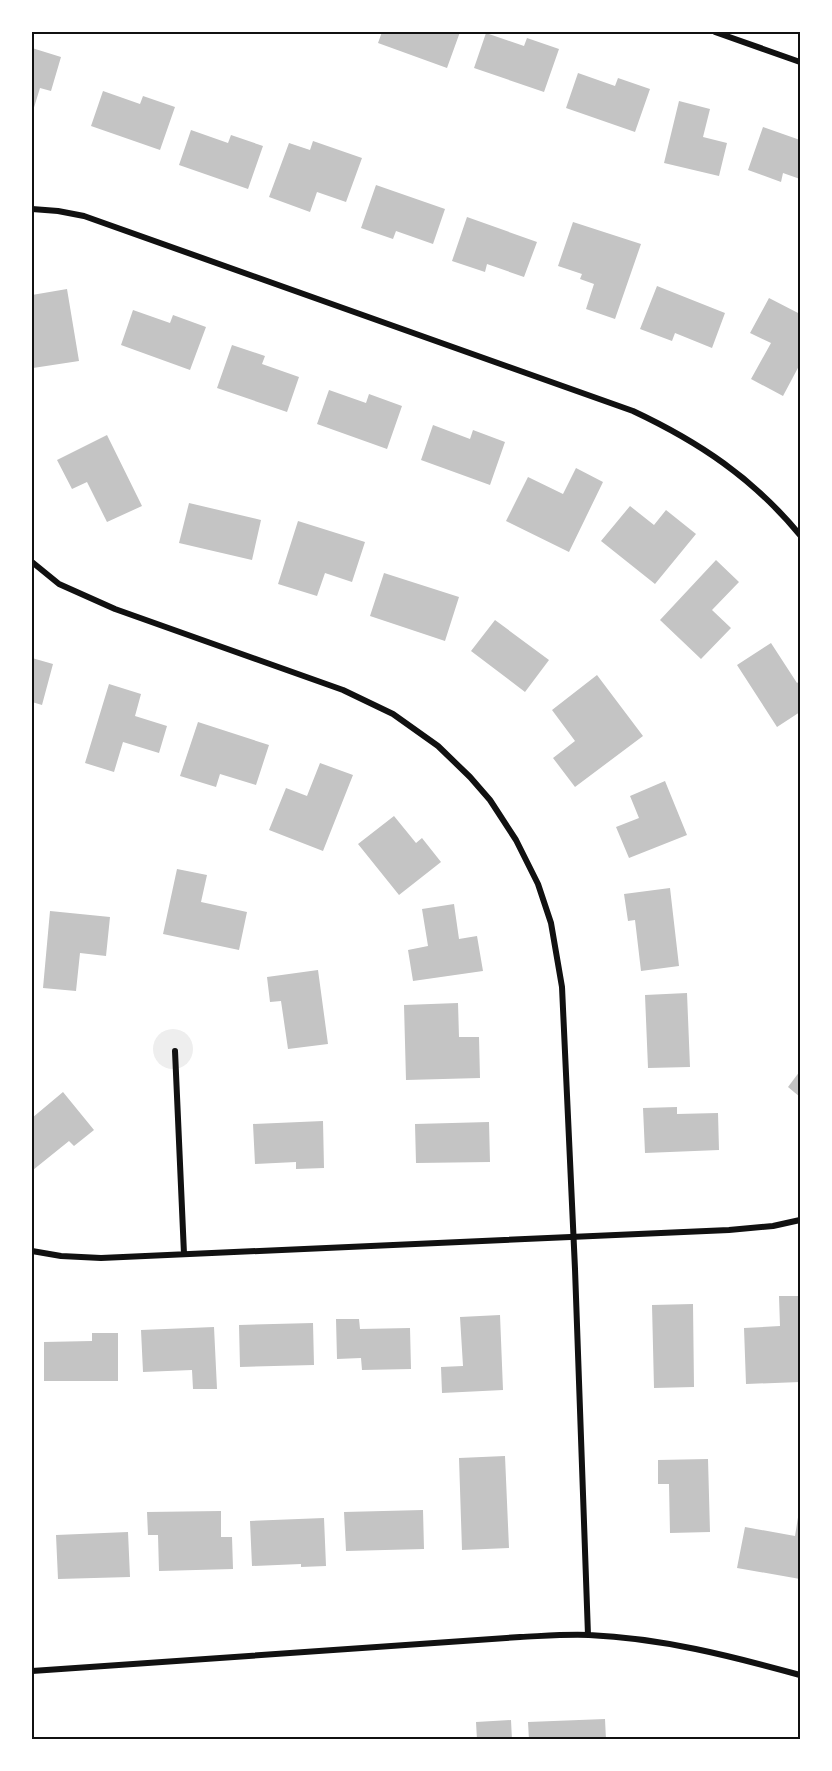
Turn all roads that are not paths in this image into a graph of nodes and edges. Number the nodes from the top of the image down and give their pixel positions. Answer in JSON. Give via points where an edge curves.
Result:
{"nodes":[{"id":1,"x":718,"y":32,"type":"edge"},
{"id":2,"x":801,"y":62,"type":"edge"},
{"id":3,"x":32,"y":209,"type":"edge"},
{"id":4,"x":801,"y":535,"type":"edge"},
{"id":5,"x":32,"y":562,"type":"edge"},
{"id":6,"x":175,"y":1051,"type":"dead end"},
{"id":7,"x":801,"y":1220,"type":"edge"},
{"id":8,"x":573,"y":1237,"type":"junction"},
{"id":9,"x":32,"y":1251,"type":"edge"},
{"id":10,"x":184,"y":1254,"type":"junction"},
{"id":11,"x":588,"y":1635,"type":"junction"},
{"id":12,"x":32,"y":1671,"type":"edge"},
{"id":13,"x":801,"y":1675,"type":"edge"}],
"edges":[{"from":1,"to":2,"type":"street"},
{"from":3,"to":4,"type":"street","via":[[84,216],[633,411],[674,430],[720,459],[781,512]]},
{"from":5,"to":8,"type":"street","via":[[59,584],[115,609],[343,690],[393,714],[438,746],[490,800],[538,884],[559,960]]},
{"from":6,"to":10,"type":"street"},
{"from":7,"to":8,"type":"street","via":[[729,1230]]},
{"from":8,"to":10,"type":"street"},
{"from":8,"to":11,"type":"street"},
{"from":9,"to":10,"type":"street","via":[[101,1258]]},
{"from":11,"to":12,"type":"street","via":[[520,1636]]},
{"from":11,"to":13,"type":"street","via":[[698,1649]]}]}
